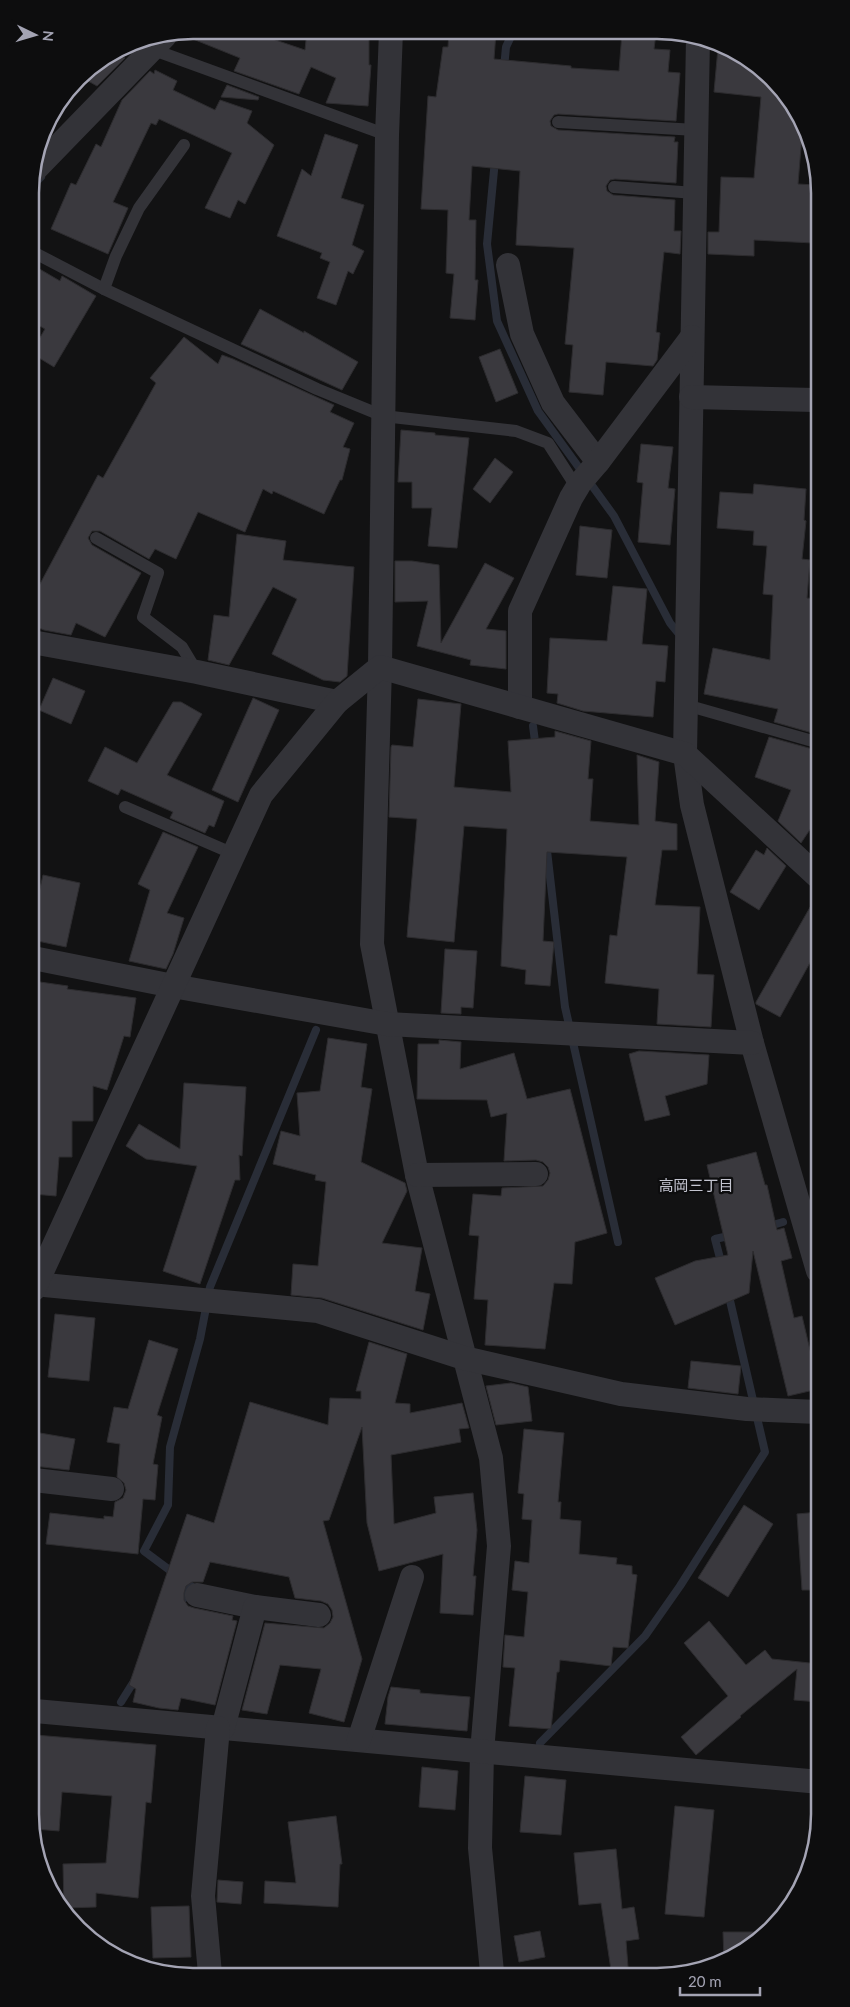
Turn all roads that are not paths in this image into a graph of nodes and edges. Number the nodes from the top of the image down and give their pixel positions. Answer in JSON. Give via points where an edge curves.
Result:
{"nodes":[{"id":1,"x":391,"y":39,"type":"edge"},
{"id":2,"x":154,"y":44,"type":"edge"},
{"id":3,"x":698,"y":45,"type":"edge"},
{"id":4,"x":147,"y":46,"type":"edge"},
{"id":5,"x":558,"y":122,"type":"dead end"},
{"id":6,"x":696,"y":130,"type":"junction"},
{"id":7,"x":387,"y":135,"type":"junction"},
{"id":8,"x":184,"y":145,"type":"dead end"},
{"id":9,"x":42,"y":162,"type":"edge"},
{"id":10,"x":614,"y":187,"type":"dead end"},
{"id":11,"x":695,"y":193,"type":"junction"},
{"id":12,"x":39,"y":255,"type":"edge"},
{"id":13,"x":508,"y":265,"type":"dead end"},
{"id":14,"x":104,"y":288,"type":"junction"},
{"id":15,"x":692,"y":337,"type":"junction"},
{"id":16,"x":691,"y":397,"type":"junction"},
{"id":17,"x":811,"y":400,"type":"edge"},
{"id":18,"x":383,"y":416,"type":"junction"},
{"id":19,"x":587,"y":475,"type":"junction"},
{"id":20,"x":96,"y":538,"type":"dead end"},
{"id":21,"x":39,"y":643,"type":"edge"},
{"id":22,"x":380,"y":667,"type":"junction"},
{"id":23,"x":197,"y":672,"type":"junction"},
{"id":24,"x":337,"y":702,"type":"junction"},
{"id":25,"x":686,"y":705,"type":"junction"},
{"id":26,"x":520,"y":707,"type":"junction"},
{"id":27,"x":811,"y":741,"type":"edge"},
{"id":28,"x":685,"y":754,"type":"junction"},
{"id":29,"x":124,"y":807,"type":"dead end"},
{"id":30,"x":234,"y":854,"type":"junction"},
{"id":31,"x":811,"y":870,"type":"edge"},
{"id":32,"x":39,"y":959,"type":"edge"},
{"id":33,"x":173,"y":986,"type":"junction"},
{"id":34,"x":387,"y":1024,"type":"junction"},
{"id":35,"x":752,"y":1043,"type":"junction"},
{"id":36,"x":536,"y":1174,"type":"dead end"},
{"id":37,"x":417,"y":1175,"type":"junction"},
{"id":38,"x":811,"y":1247,"type":"edge"},
{"id":39,"x":39,"y":1275,"type":"edge"},
{"id":40,"x":39,"y":1286,"type":"edge"},
{"id":41,"x":464,"y":1358,"type":"junction"},
{"id":42,"x":811,"y":1412,"type":"edge"},
{"id":43,"x":39,"y":1481,"type":"edge"},
{"id":44,"x":112,"y":1489,"type":"dead end"},
{"id":45,"x":412,"y":1577,"type":"dead end"},
{"id":46,"x":196,"y":1595,"type":"dead end"},
{"id":47,"x":255,"y":1607,"type":"junction"},
{"id":48,"x":319,"y":1614,"type":"dead end"},
{"id":49,"x":39,"y":1711,"type":"edge"},
{"id":50,"x":221,"y":1728,"type":"junction"},
{"id":51,"x":359,"y":1740,"type":"junction"},
{"id":52,"x":482,"y":1752,"type":"junction"},
{"id":53,"x":811,"y":1781,"type":"edge"},
{"id":54,"x":209,"y":1968,"type":"edge"},
{"id":55,"x":492,"y":1968,"type":"edge"}],
"edges":[{"from":1,"to":7,"type":"street"},
{"from":2,"to":7,"type":"lane"},
{"from":3,"to":6,"type":"street"},
{"from":4,"to":9,"type":"street"},
{"from":5,"to":6,"type":"lane"},
{"from":6,"to":11,"type":"street"},
{"from":7,"to":18,"type":"street"},
{"from":8,"to":14,"type":"lane","via":[[139,208]]},
{"from":10,"to":11,"type":"lane"},
{"from":11,"to":15,"type":"street"},
{"from":12,"to":14,"type":"lane"},
{"from":13,"to":19,"type":"street","via":[[522,334]]},
{"from":14,"to":18,"type":"lane","via":[[317,389]]},
{"from":15,"to":16,"type":"street"},
{"from":15,"to":19,"type":"street"},
{"from":16,"to":17,"type":"street"},
{"from":16,"to":25,"type":"street"},
{"from":18,"to":19,"type":"lane","via":[[516,432],[548,443]]},
{"from":18,"to":22,"type":"street"},
{"from":19,"to":26,"type":"street","via":[[571,498],[520,611]]},
{"from":20,"to":23,"type":"lane","via":[[158,573],[143,617],[182,647]]},
{"from":21,"to":23,"type":"street"},
{"from":22,"to":24,"type":"street"},
{"from":22,"to":26,"type":"street"},
{"from":22,"to":34,"type":"street","via":[[372,944]]},
{"from":23,"to":24,"type":"street"},
{"from":24,"to":30,"type":"street","via":[[261,795]]},
{"from":25,"to":27,"type":"lane"},
{"from":25,"to":28,"type":"street"},
{"from":26,"to":28,"type":"street"},
{"from":28,"to":31,"type":"street"},
{"from":28,"to":35,"type":"street","via":[[692,805]]},
{"from":29,"to":30,"type":"lane"},
{"from":30,"to":33,"type":"street"},
{"from":32,"to":33,"type":"street"},
{"from":33,"to":34,"type":"street"},
{"from":33,"to":39,"type":"street"},
{"from":34,"to":35,"type":"street"},
{"from":34,"to":37,"type":"street"},
{"from":35,"to":38,"type":"street"},
{"from":36,"to":37,"type":"street"},
{"from":37,"to":41,"type":"street"},
{"from":40,"to":41,"type":"street","via":[[318,1311]]},
{"from":41,"to":42,"type":"street","via":[[621,1394],[747,1409]]},
{"from":41,"to":52,"type":"street","via":[[491,1458],[499,1546]]},
{"from":43,"to":44,"type":"street"},
{"from":45,"to":51,"type":"street"},
{"from":46,"to":47,"type":"street"},
{"from":47,"to":48,"type":"street"},
{"from":47,"to":50,"type":"street"},
{"from":49,"to":50,"type":"street"},
{"from":50,"to":51,"type":"street"},
{"from":50,"to":54,"type":"street","via":[[203,1896]]},
{"from":51,"to":52,"type":"street"},
{"from":52,"to":53,"type":"street"},
{"from":52,"to":55,"type":"street","via":[[480,1848]]}]}
